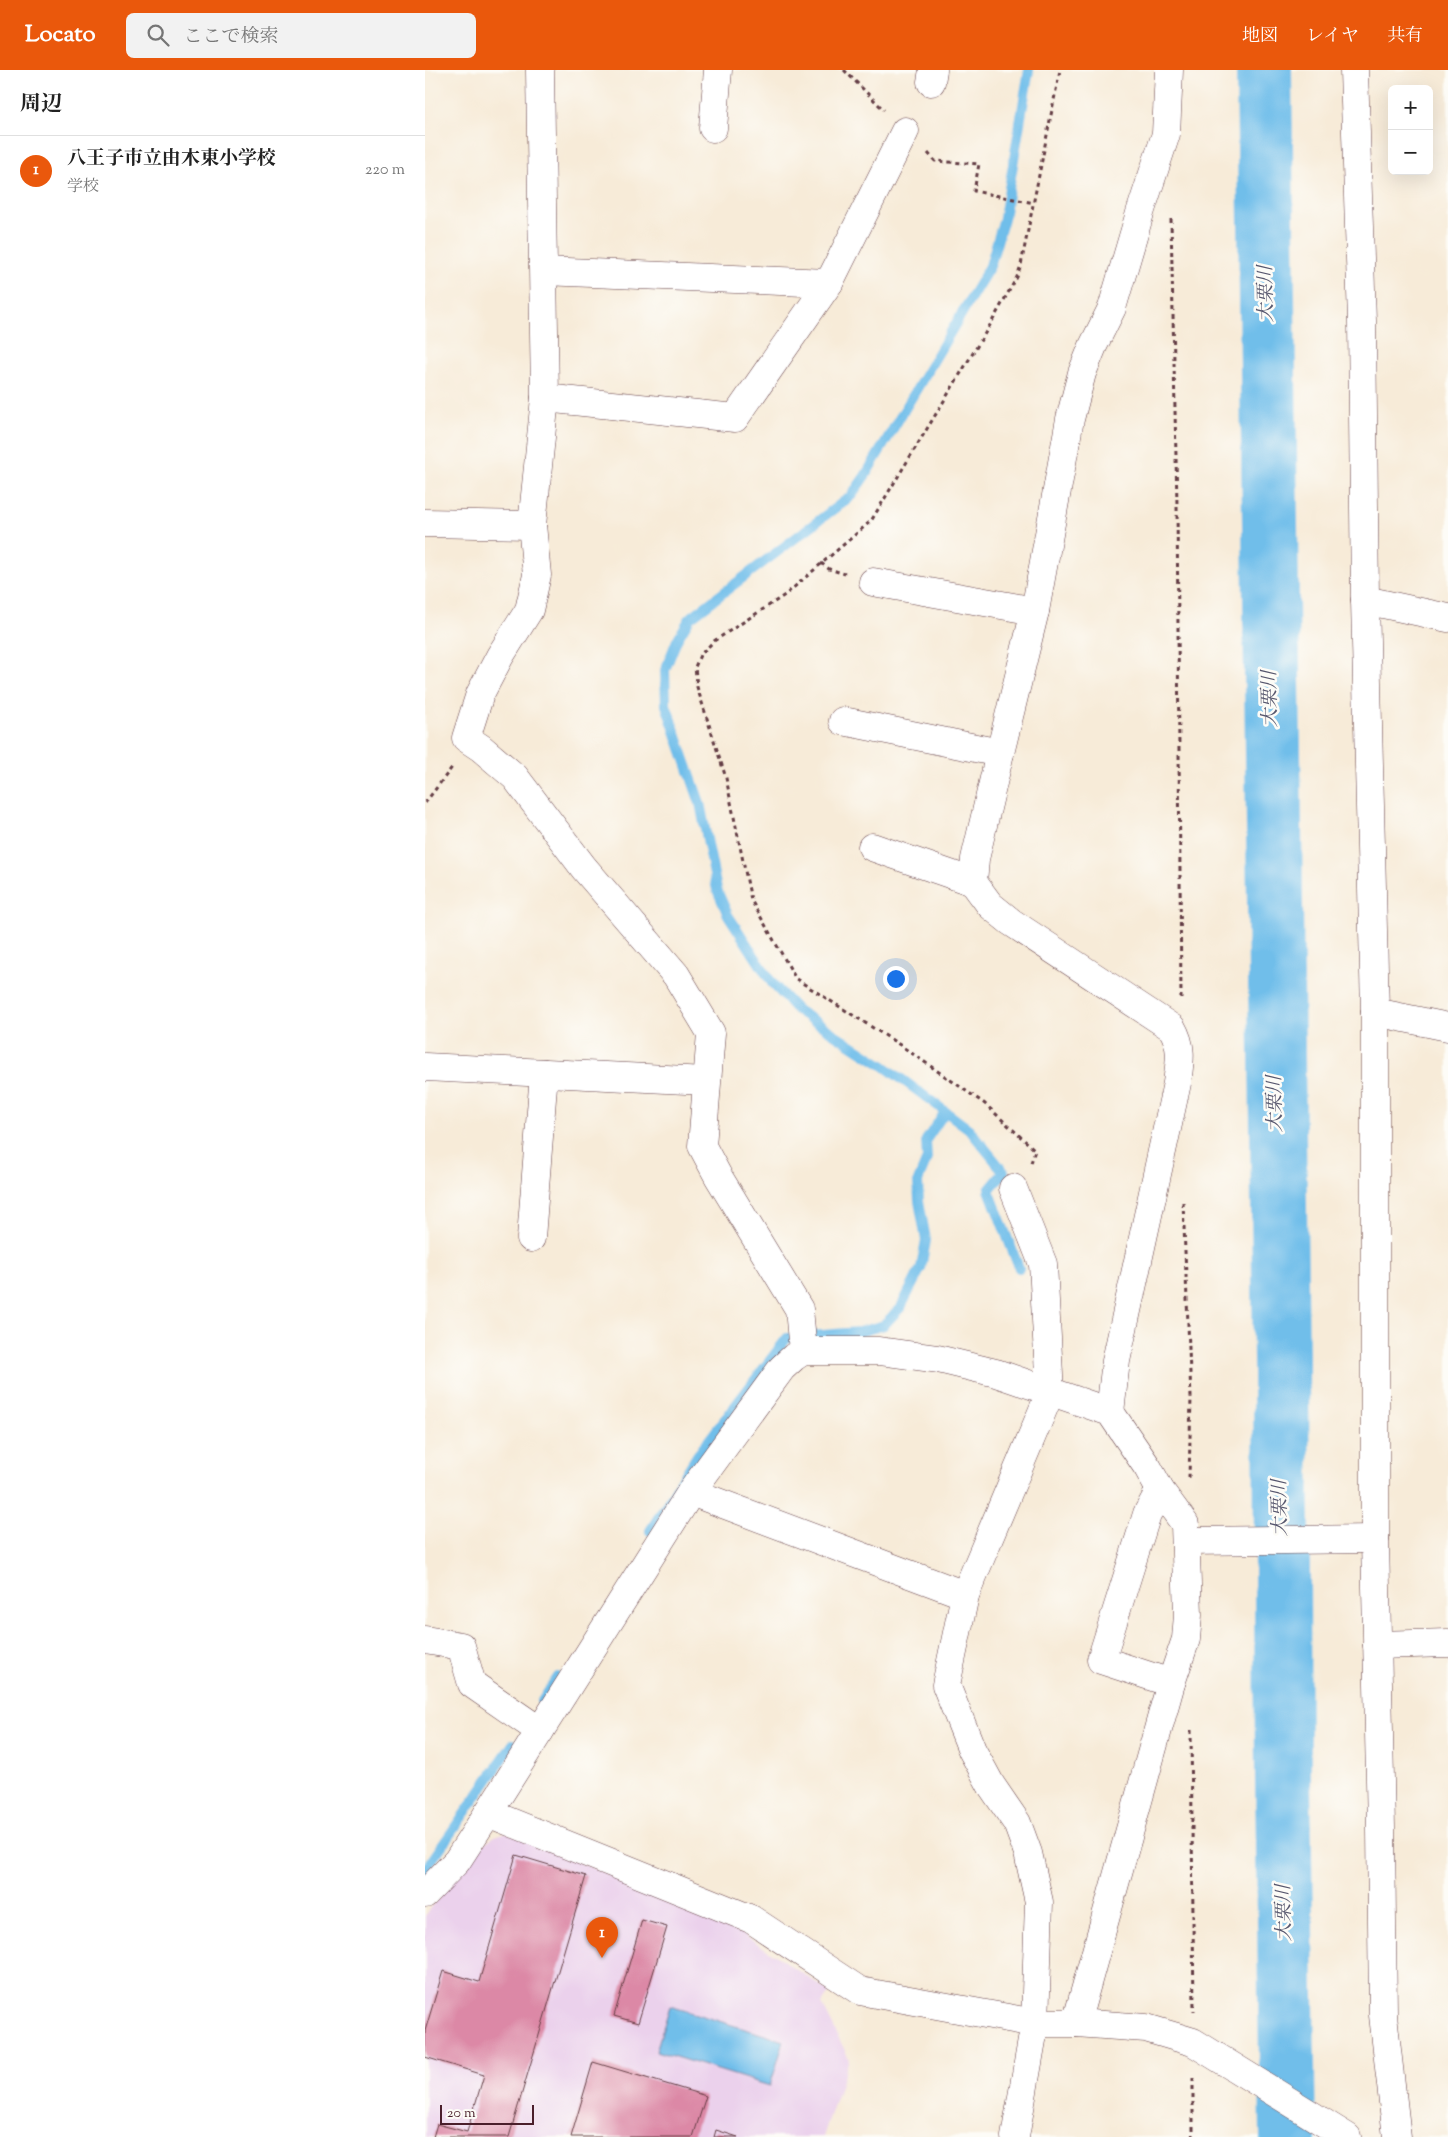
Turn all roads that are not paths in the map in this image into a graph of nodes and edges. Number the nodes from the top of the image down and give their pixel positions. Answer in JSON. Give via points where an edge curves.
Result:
{"nodes":[{"id":1,"x":540,"y":70,"type":"edge"},
{"id":2,"x":718,"y":70,"type":"edge"},
{"id":3,"x":1169,"y":70,"type":"edge"},
{"id":4,"x":1354,"y":70,"type":"edge"},
{"id":5,"x":713,"y":128,"type":"dead end"},
{"id":6,"x":905,"y":130,"type":"dead end"},
{"id":7,"x":544,"y":271,"type":"junction"},
{"id":8,"x":829,"y":283,"type":"junction"},
{"id":9,"x":545,"y":398,"type":"junction"},
{"id":10,"x":425,"y":523,"type":"edge"},
{"id":11,"x":532,"y":525,"type":"junction"},
{"id":12,"x":873,"y":582,"type":"dead end"},
{"id":13,"x":1365,"y":600,"type":"junction"},
{"id":14,"x":1035,"y":611,"type":"junction"},
{"id":15,"x":1448,"y":618,"type":"edge"},
{"id":16,"x":843,"y":721,"type":"dead end"},
{"id":17,"x":1000,"y":753,"type":"junction"},
{"id":18,"x":872,"y":847,"type":"dead end"},
{"id":19,"x":973,"y":882,"type":"junction"},
{"id":20,"x":1375,"y":1012,"type":"junction"},
{"id":21,"x":1448,"y":1028,"type":"edge"},
{"id":22,"x":425,"y":1067,"type":"edge"},
{"id":23,"x":544,"y":1073,"type":"junction"},
{"id":24,"x":706,"y":1081,"type":"junction"},
{"id":25,"x":1013,"y":1188,"type":"road end"},
{"id":26,"x":531,"y":1238,"type":"dead end"},
{"id":27,"x":802,"y":1340,"type":"junction"},
{"id":28,"x":1049,"y":1393,"type":"junction"},
{"id":29,"x":1110,"y":1412,"type":"junction"},
{"id":30,"x":1160,"y":1490,"type":"junction"},
{"id":31,"x":691,"y":1492,"type":"junction"},
{"id":32,"x":1370,"y":1539,"type":"junction"},
{"id":33,"x":1192,"y":1541,"type":"junction"},
{"id":34,"x":965,"y":1595,"type":"junction"},
{"id":35,"x":425,"y":1640,"type":"edge"},
{"id":36,"x":1448,"y":1643,"type":"edge"},
{"id":37,"x":1377,"y":1645,"type":"junction"},
{"id":38,"x":1171,"y":1683,"type":"junction"},
{"id":39,"x":540,"y":1731,"type":"junction"},
{"id":40,"x":488,"y":1813,"type":"junction"},
{"id":41,"x":425,"y":1894,"type":"edge"},
{"id":42,"x":1035,"y":2023,"type":"junction"},
{"id":43,"x":1076,"y":2023,"type":"junction"},
{"id":44,"x":1015,"y":2137,"type":"edge"},
{"id":45,"x":1347,"y":2137,"type":"edge"},
{"id":46,"x":1397,"y":2137,"type":"edge"}],
"edges":[{"from":1,"to":7,"type":"street"},
{"from":2,"to":5,"type":"street"},
{"from":3,"to":14,"type":"street","via":[[1166,134],[1112,308],[1082,373],[1070,419]]},
{"from":4,"to":13,"type":"street","via":[[1362,321]]},
{"from":6,"to":8,"type":"street"},
{"from":7,"to":8,"type":"street"},
{"from":7,"to":9,"type":"street"},
{"from":8,"to":9,"type":"street","via":[[735,418]]},
{"from":9,"to":11,"type":"street"},
{"from":10,"to":11,"type":"street"},
{"from":11,"to":24,"type":"street","via":[[537,575],[529,610],[480,694],[466,738],[515,777],[584,868],[676,975],[711,1033]]},
{"from":12,"to":14,"type":"street"},
{"from":13,"to":15,"type":"street"},
{"from":13,"to":20,"type":"street"},
{"from":14,"to":17,"type":"street"},
{"from":16,"to":17,"type":"street"},
{"from":17,"to":19,"type":"street","via":[[975,859]]},
{"from":18,"to":19,"type":"street"},
{"from":19,"to":29,"type":"street","via":[[991,905],[1011,922],[1172,1028],[1179,1041],[1177,1083],[1116,1361]]},
{"from":20,"to":21,"type":"street"},
{"from":20,"to":32,"type":"street"},
{"from":22,"to":23,"type":"street"},
{"from":23,"to":24,"type":"street"},
{"from":23,"to":26,"type":"street"},
{"from":24,"to":27,"type":"street","via":[[702,1146],[799,1308]]},
{"from":25,"to":28,"type":"street","via":[[1043,1264]]},
{"from":27,"to":28,"type":"street","via":[[938,1359],[996,1373]]},
{"from":27,"to":31,"type":"street","via":[[794,1357],[782,1368]]},
{"from":28,"to":29,"type":"street"},
{"from":28,"to":34,"type":"street"},
{"from":29,"to":30,"type":"street","via":[[1149,1468]]},
{"from":30,"to":33,"type":"street","via":[[1185,1524]]},
{"from":30,"to":38,"type":"street","via":[[1147,1514],[1101,1660]]},
{"from":31,"to":34,"type":"street"},
{"from":31,"to":39,"type":"street"},
{"from":32,"to":33,"type":"street"},
{"from":32,"to":37,"type":"street"},
{"from":33,"to":38,"type":"street","via":[[1186,1639]]},
{"from":34,"to":42,"type":"street","via":[[946,1685],[972,1750],[991,1786],[1017,1823],[1028,1853],[1039,1902]]},
{"from":35,"to":39,"type":"street","via":[[461,1646],[472,1684]]},
{"from":36,"to":37,"type":"street"},
{"from":37,"to":46,"type":"street","via":[[1383,2014]]},
{"from":38,"to":43,"type":"street"},
{"from":39,"to":40,"type":"street"},
{"from":40,"to":41,"type":"street","via":[[457,1861]]},
{"from":40,"to":42,"type":"street","via":[[751,1919],[860,1991]]},
{"from":42,"to":43,"type":"street"},
{"from":42,"to":44,"type":"street"},
{"from":43,"to":45,"type":"street","via":[[1146,2028],[1193,2042]]}]}
